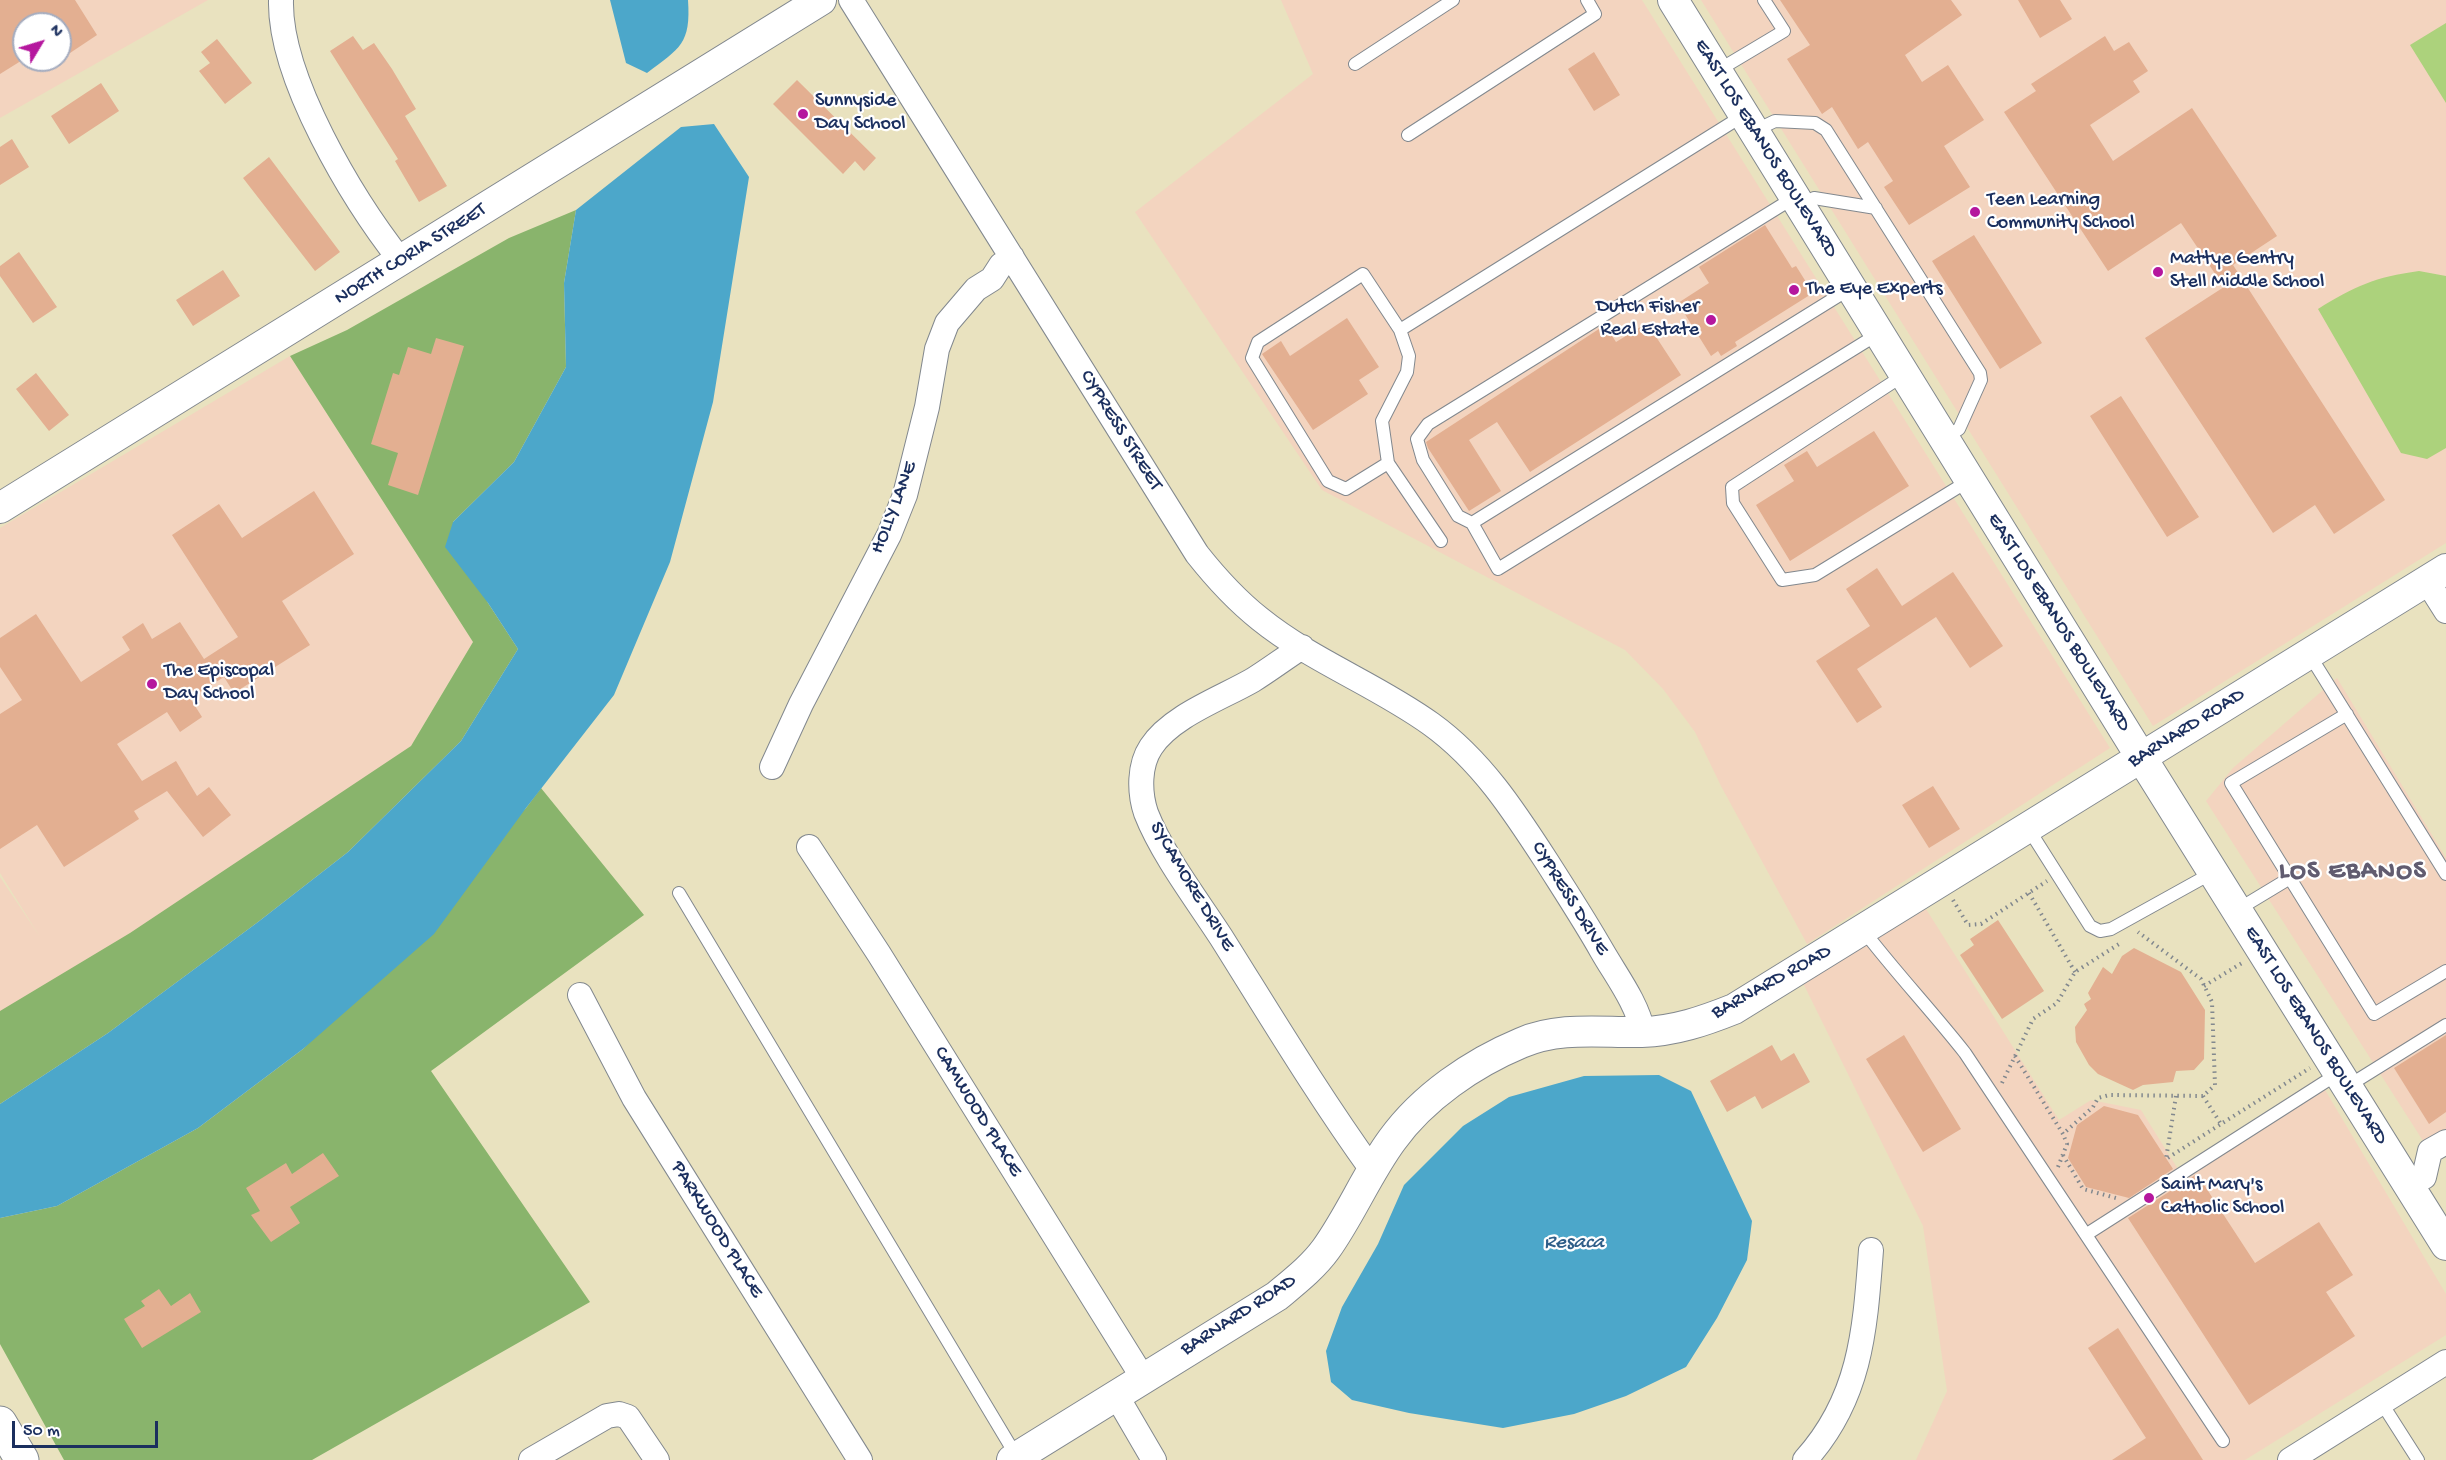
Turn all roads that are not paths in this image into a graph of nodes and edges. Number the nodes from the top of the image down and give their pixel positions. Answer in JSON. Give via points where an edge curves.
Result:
{"nodes":[{"id":1,"x":281,"y":0,"type":"edge"},
{"id":2,"x":821,"y":0,"type":"edge"},
{"id":3,"x":851,"y":0,"type":"edge"},
{"id":4,"x":1453,"y":0,"type":"edge"},
{"id":5,"x":1587,"y":0,"type":"edge"},
{"id":6,"x":1673,"y":0,"type":"edge"},
{"id":7,"x":1764,"y":0,"type":"edge"},
{"id":8,"x":1355,"y":64,"type":"dead end"},
{"id":9,"x":1717,"y":71,"type":"junction"},
{"id":10,"x":1749,"y":123,"type":"junction"},
{"id":11,"x":1408,"y":135,"type":"dead end"},
{"id":12,"x":1798,"y":202,"type":"junction"},
{"id":13,"x":1876,"y":208,"type":"junction"},
{"id":14,"x":1012,"y":258,"type":"junction"},
{"id":15,"x":401,"y":261,"type":"junction"},
{"id":16,"x":1851,"y":288,"type":"junction"},
{"id":17,"x":1400,"y":330,"type":"junction"},
{"id":18,"x":1880,"y":334,"type":"junction"},
{"id":19,"x":1905,"y":375,"type":"junction"},
{"id":20,"x":1944,"y":438,"type":"junction"},
{"id":21,"x":1388,"y":463,"type":"junction"},
{"id":22,"x":1970,"y":480,"type":"junction"},
{"id":23,"x":0,"y":508,"type":"edge"},
{"id":24,"x":1472,"y":523,"type":"junction"},
{"id":25,"x":1441,"y":541,"type":"dead end"},
{"id":26,"x":2437,"y":575,"type":"edge"},
{"id":27,"x":2446,"y":612,"type":"edge"},
{"id":28,"x":1302,"y":647,"type":"junction"},
{"id":29,"x":2309,"y":654,"type":"junction"},
{"id":30,"x":2347,"y":714,"type":"junction"},
{"id":31,"x":2141,"y":757,"type":"junction"},
{"id":32,"x":772,"y":767,"type":"dead end"},
{"id":33,"x":1484,"y":772,"type":"joint"},
{"id":34,"x":2028,"y":828,"type":"junction"},
{"id":35,"x":809,"y":847,"type":"dead end"},
{"id":36,"x":2213,"y":873,"type":"junction"},
{"id":37,"x":2446,"y":874,"type":"edge"},
{"id":38,"x":2290,"y":878,"type":"junction"},
{"id":39,"x":678,"y":893,"type":"dead end"},
{"id":40,"x":2237,"y":911,"type":"junction"},
{"id":41,"x":1863,"y":930,"type":"junction"},
{"id":42,"x":2446,"y":971,"type":"edge"},
{"id":43,"x":580,"y":995,"type":"dead end"},
{"id":44,"x":2446,"y":1025,"type":"edge"},
{"id":45,"x":1643,"y":1032,"type":"junction"},
{"id":46,"x":2338,"y":1072,"type":"junction"},
{"id":47,"x":2446,"y":1142,"type":"edge"},
{"id":48,"x":1372,"y":1170,"type":"junction"},
{"id":49,"x":2426,"y":1181,"type":"edge"},
{"id":50,"x":2087,"y":1234,"type":"junction"},
{"id":51,"x":2446,"y":1245,"type":"edge"},
{"id":52,"x":1871,"y":1250,"type":"dead end"},
{"id":53,"x":2446,"y":1362,"type":"edge"},
{"id":54,"x":1143,"y":1378,"type":"junction"},
{"id":55,"x":1116,"y":1395,"type":"junction"},
{"id":56,"x":2382,"y":1402,"type":"junction"},
{"id":57,"x":0,"y":1423,"type":"edge"},
{"id":58,"x":2223,"y":1441,"type":"dead end"},
{"id":59,"x":1015,"y":1459,"type":"edge"},
{"id":60,"x":22,"y":1460,"type":"edge"},
{"id":61,"x":531,"y":1460,"type":"edge"},
{"id":62,"x":657,"y":1460,"type":"edge"},
{"id":63,"x":860,"y":1460,"type":"edge"},
{"id":64,"x":1154,"y":1460,"type":"edge"},
{"id":65,"x":1804,"y":1460,"type":"edge"},
{"id":66,"x":2290,"y":1460,"type":"edge"},
{"id":67,"x":2418,"y":1460,"type":"edge"}],
"edges":[{"from":1,"to":15,"type":"street","via":[[287,50],[304,95],[351,189]]},
{"from":2,"to":15,"type":"street","name":"NORTH CORIA STREET"},
{"from":3,"to":14,"type":"street","name":"CYPRESS STREET"},
{"from":4,"to":8,"type":"lane"},
{"from":5,"to":11,"type":"lane","via":[[1595,14]]},
{"from":6,"to":9,"type":"street","name":"EAST LOS EBANOS BOULEVARD"},
{"from":7,"to":9,"type":"lane","via":[[1784,31]]},
{"from":9,"to":10,"type":"street","name":"EAST LOS EBANOS BOULEVARD"},
{"from":10,"to":12,"type":"street","name":"EAST LOS EBANOS BOULEVARD"},
{"from":10,"to":13,"type":"lane","via":[[1815,123],[1826,130]]},
{"from":10,"to":17,"type":"lane"},
{"from":12,"to":13,"type":"lane","via":[[1814,198]]},
{"from":12,"to":16,"type":"street","name":"EAST LOS EBANOS BOULEVARD"},
{"from":12,"to":24,"type":"lane","via":[[1428,424],[1417,439],[1423,460],[1458,516]]},
{"from":13,"to":20,"type":"lane","via":[[1980,373],[1981,380],[1959,429]]},
{"from":14,"to":28,"type":"street","name":"CYPRESS STREET","via":[[1197,554],[1238,601]]},
{"from":14,"to":32,"type":"street","name":"HOLLY LANE","via":[[976,289],[947,323],[905,495]]},
{"from":15,"to":23,"type":"street","name":"NORTH CORIA STREET"},
{"from":16,"to":18,"type":"street","name":"EAST LOS EBANOS BOULEVARD"},
{"from":16,"to":24,"type":"lane"},
{"from":17,"to":21,"type":"lane","via":[[1409,356],[1407,372],[1382,421]]},
{"from":17,"to":21,"type":"lane","via":[[1363,274],[1258,342],[1252,358],[1328,481],[1346,489]]},
{"from":18,"to":19,"type":"street","name":"EAST LOS EBANOS BOULEVARD"},
{"from":18,"to":24,"type":"lane","via":[[1498,569]]},
{"from":19,"to":20,"type":"street","name":"EAST LOS EBANOS BOULEVARD"},
{"from":19,"to":22,"type":"lane","via":[[1732,487],[1733,503],[1782,580],[1815,575]]},
{"from":20,"to":22,"type":"street","name":"EAST LOS EBANOS BOULEVARD"},
{"from":21,"to":25,"type":"lane"},
{"from":22,"to":31,"type":"street","name":"EAST LOS EBANOS BOULEVARD"},
{"from":26,"to":27,"type":"street"},
{"from":26,"to":29,"type":"street","name":"BARNARD ROAD"},
{"from":28,"to":33,"type":"street","name":"CYPRESS STREET","via":[[1430,723]]},
{"from":28,"to":48,"type":"street","name":"SYCAMORE DRIVE","via":[[1165,732],[1151,747],[1143,766],[1141,787],[1146,812],[1173,862],[1338,1123]]},
{"from":29,"to":30,"type":"lane"},
{"from":29,"to":31,"type":"street","name":"BARNARD ROAD"},
{"from":30,"to":37,"type":"lane"},
{"from":30,"to":38,"type":"lane","via":[[2231,783]]},
{"from":31,"to":34,"type":"street","name":"BARNARD ROAD"},
{"from":31,"to":36,"type":"street","name":"EAST LOS EBANOS BOULEVARD"},
{"from":33,"to":45,"type":"street","name":"CYPRESS DRIVE","via":[[1524,826],[1587,926],[1635,1008]]},
{"from":34,"to":36,"type":"lane","via":[[2090,926],[2100,932]]},
{"from":34,"to":41,"type":"street","name":"BARNARD ROAD"},
{"from":35,"to":54,"type":"street","name":"CAMWOOD PLACE"},
{"from":36,"to":40,"type":"street","name":"EAST LOS EBANOS BOULEVARD"},
{"from":38,"to":40,"type":"lane"},
{"from":38,"to":42,"type":"lane","via":[[2374,1014]]},
{"from":39,"to":59,"type":"lane"},
{"from":40,"to":46,"type":"street","name":"EAST LOS EBANOS BOULEVARD"},
{"from":41,"to":45,"type":"street","name":"BARNARD ROAD","via":[[1734,1009],[1676,1029]]},
{"from":41,"to":50,"type":"lane","via":[[1965,1053]]},
{"from":43,"to":63,"type":"street","name":"PARKWOOD PLACE","via":[[634,1098]]},
{"from":44,"to":46,"type":"lane"},
{"from":45,"to":48,"type":"street","name":"BARNARD ROAD","via":[[1554,1033],[1495,1054],[1416,1113]]},
{"from":46,"to":49,"type":"street","name":"EAST LOS EBANOS BOULEVARD"},
{"from":46,"to":50,"type":"lane"},
{"from":47,"to":49,"type":"street","via":[[2430,1151]]},
{"from":48,"to":54,"type":"street","name":"BARNARD ROAD","via":[[1343,1223],[1306,1272],[1277,1296]]},
{"from":49,"to":51,"type":"street","name":"EAST LOS EBANOS BOULEVARD"},
{"from":50,"to":58,"type":"lane"},
{"from":52,"to":65,"type":"street","via":[[1866,1320],[1857,1369],[1834,1420]]},
{"from":53,"to":56,"type":"street"},
{"from":54,"to":55,"type":"street","name":"BARNARD ROAD"},
{"from":55,"to":59,"type":"street","name":"BARNARD ROAD"},
{"from":55,"to":64,"type":"street"},
{"from":56,"to":66,"type":"street"},
{"from":56,"to":67,"type":"lane"},
{"from":57,"to":60,"type":"main road"},
{"from":61,"to":62,"type":"street","via":[[598,1421],[619,1414],[628,1417]]}]}
